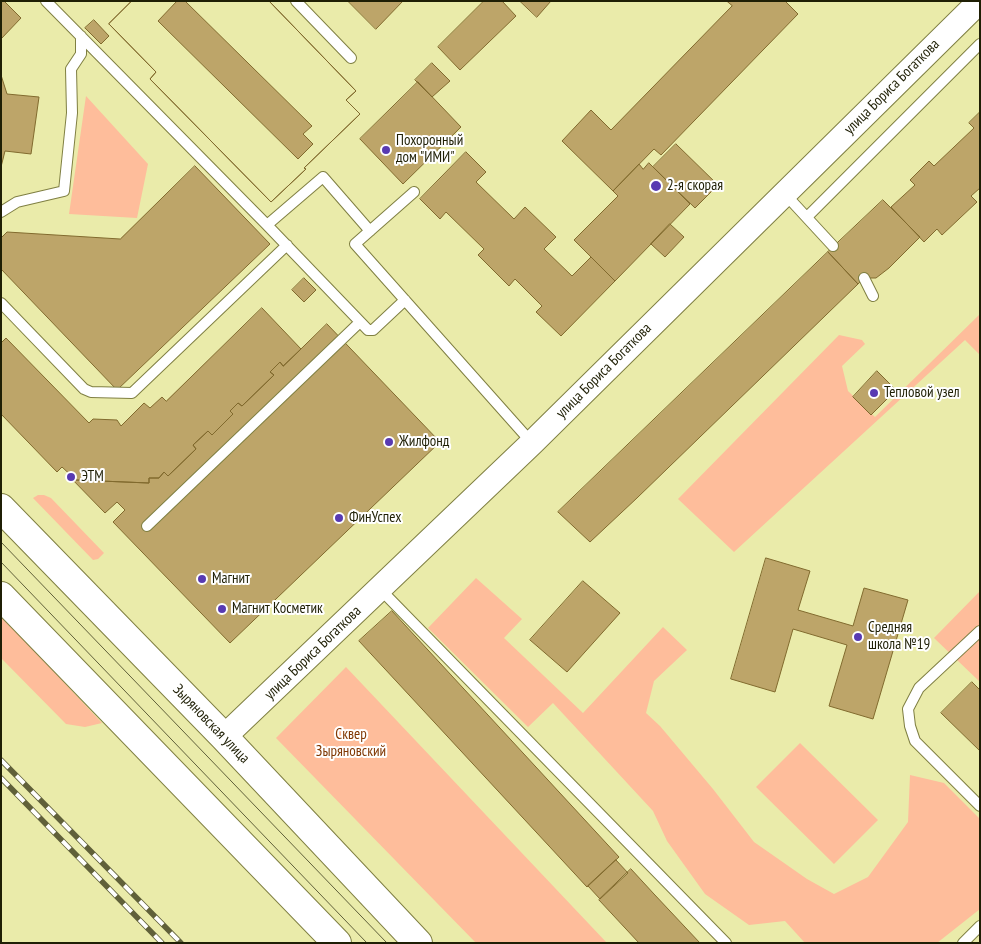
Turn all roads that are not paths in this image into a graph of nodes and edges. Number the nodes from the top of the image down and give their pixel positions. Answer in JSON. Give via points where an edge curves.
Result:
{"nodes":[{"id":1,"x":46,"y":1,"type":"edge"},
{"id":2,"x":296,"y":1,"type":"edge"},
{"id":3,"x":980,"y":1,"type":"edge"},
{"id":4,"x":81,"y":36,"type":"junction"},
{"id":5,"x":980,"y":44,"type":"edge"},
{"id":6,"x":351,"y":58,"type":"dead end"},
{"id":7,"x":414,"y":192,"type":"dead end"},
{"id":8,"x":785,"y":194,"type":"junction"},
{"id":9,"x":1,"y":212,"type":"edge"},
{"id":10,"x":807,"y":217,"type":"junction"},
{"id":11,"x":267,"y":225,"type":"junction"},
{"id":12,"x":370,"y":231,"type":"junction"},
{"id":13,"x":287,"y":245,"type":"junction"},
{"id":14,"x":833,"y":246,"type":"dead end"},
{"id":15,"x":864,"y":278,"type":"dead end"},
{"id":16,"x":873,"y":296,"type":"dead end"},
{"id":17,"x":405,"y":300,"type":"junction"},
{"id":18,"x":1,"y":303,"type":"edge"},
{"id":19,"x":360,"y":322,"type":"junction"},
{"id":20,"x":532,"y":443,"type":"junction"},
{"id":21,"x":1,"y":508,"type":"edge"},
{"id":22,"x":147,"y":526,"type":"dead end"},
{"id":23,"x":380,"y":589,"type":"junction"},
{"id":24,"x":1,"y":596,"type":"edge"},
{"id":25,"x":980,"y":631,"type":"edge"},
{"id":26,"x":224,"y":737,"type":"junction"},
{"id":27,"x":980,"y":806,"type":"edge"},
{"id":28,"x":980,"y":926,"type":"edge"},
{"id":29,"x":337,"y":943,"type":"edge"},
{"id":30,"x":418,"y":943,"type":"edge"},
{"id":31,"x":726,"y":943,"type":"edge"},
{"id":32,"x":963,"y":943,"type":"edge"}],
"edges":[{"from":1,"to":4,"type":"lane"},
{"from":2,"to":6,"type":"lane"},
{"from":3,"to":8,"type":"street","name":"улица Бориса Богаткова"},
{"from":4,"to":9,"type":"lane","via":[[81,54],[71,69],[72,113],[64,191],[17,202]]},
{"from":4,"to":11,"type":"lane"},
{"from":5,"to":10,"type":"lane"},
{"from":7,"to":12,"type":"lane"},
{"from":8,"to":10,"type":"lane"},
{"from":8,"to":20,"type":"street","name":"улица Бориса Богаткова"},
{"from":10,"to":14,"type":"lane"},
{"from":11,"to":12,"type":"lane","via":[[323,177]]},
{"from":11,"to":13,"type":"lane"},
{"from":12,"to":17,"type":"lane","via":[[355,244]]},
{"from":13,"to":18,"type":"lane","via":[[132,393],[84,389]]},
{"from":13,"to":19,"type":"lane"},
{"from":15,"to":16,"type":"lane"},
{"from":17,"to":19,"type":"lane","via":[[373,330],[368,330]]},
{"from":17,"to":20,"type":"lane"},
{"from":19,"to":22,"type":"lane"},
{"from":20,"to":23,"type":"street","name":"улица Бориса Богаткова"},
{"from":21,"to":26,"type":"main road","name":"Зыряновская улица"},
{"from":23,"to":26,"type":"street","name":"улица Бориса Богаткова"},
{"from":23,"to":31,"type":"lane"},
{"from":24,"to":29,"type":"main road"},
{"from":25,"to":27,"type":"lane","via":[[919,688],[908,709],[915,741]]},
{"from":26,"to":30,"type":"main road","name":"Зыряновская улица"},
{"from":28,"to":32,"type":"lane"}]}
